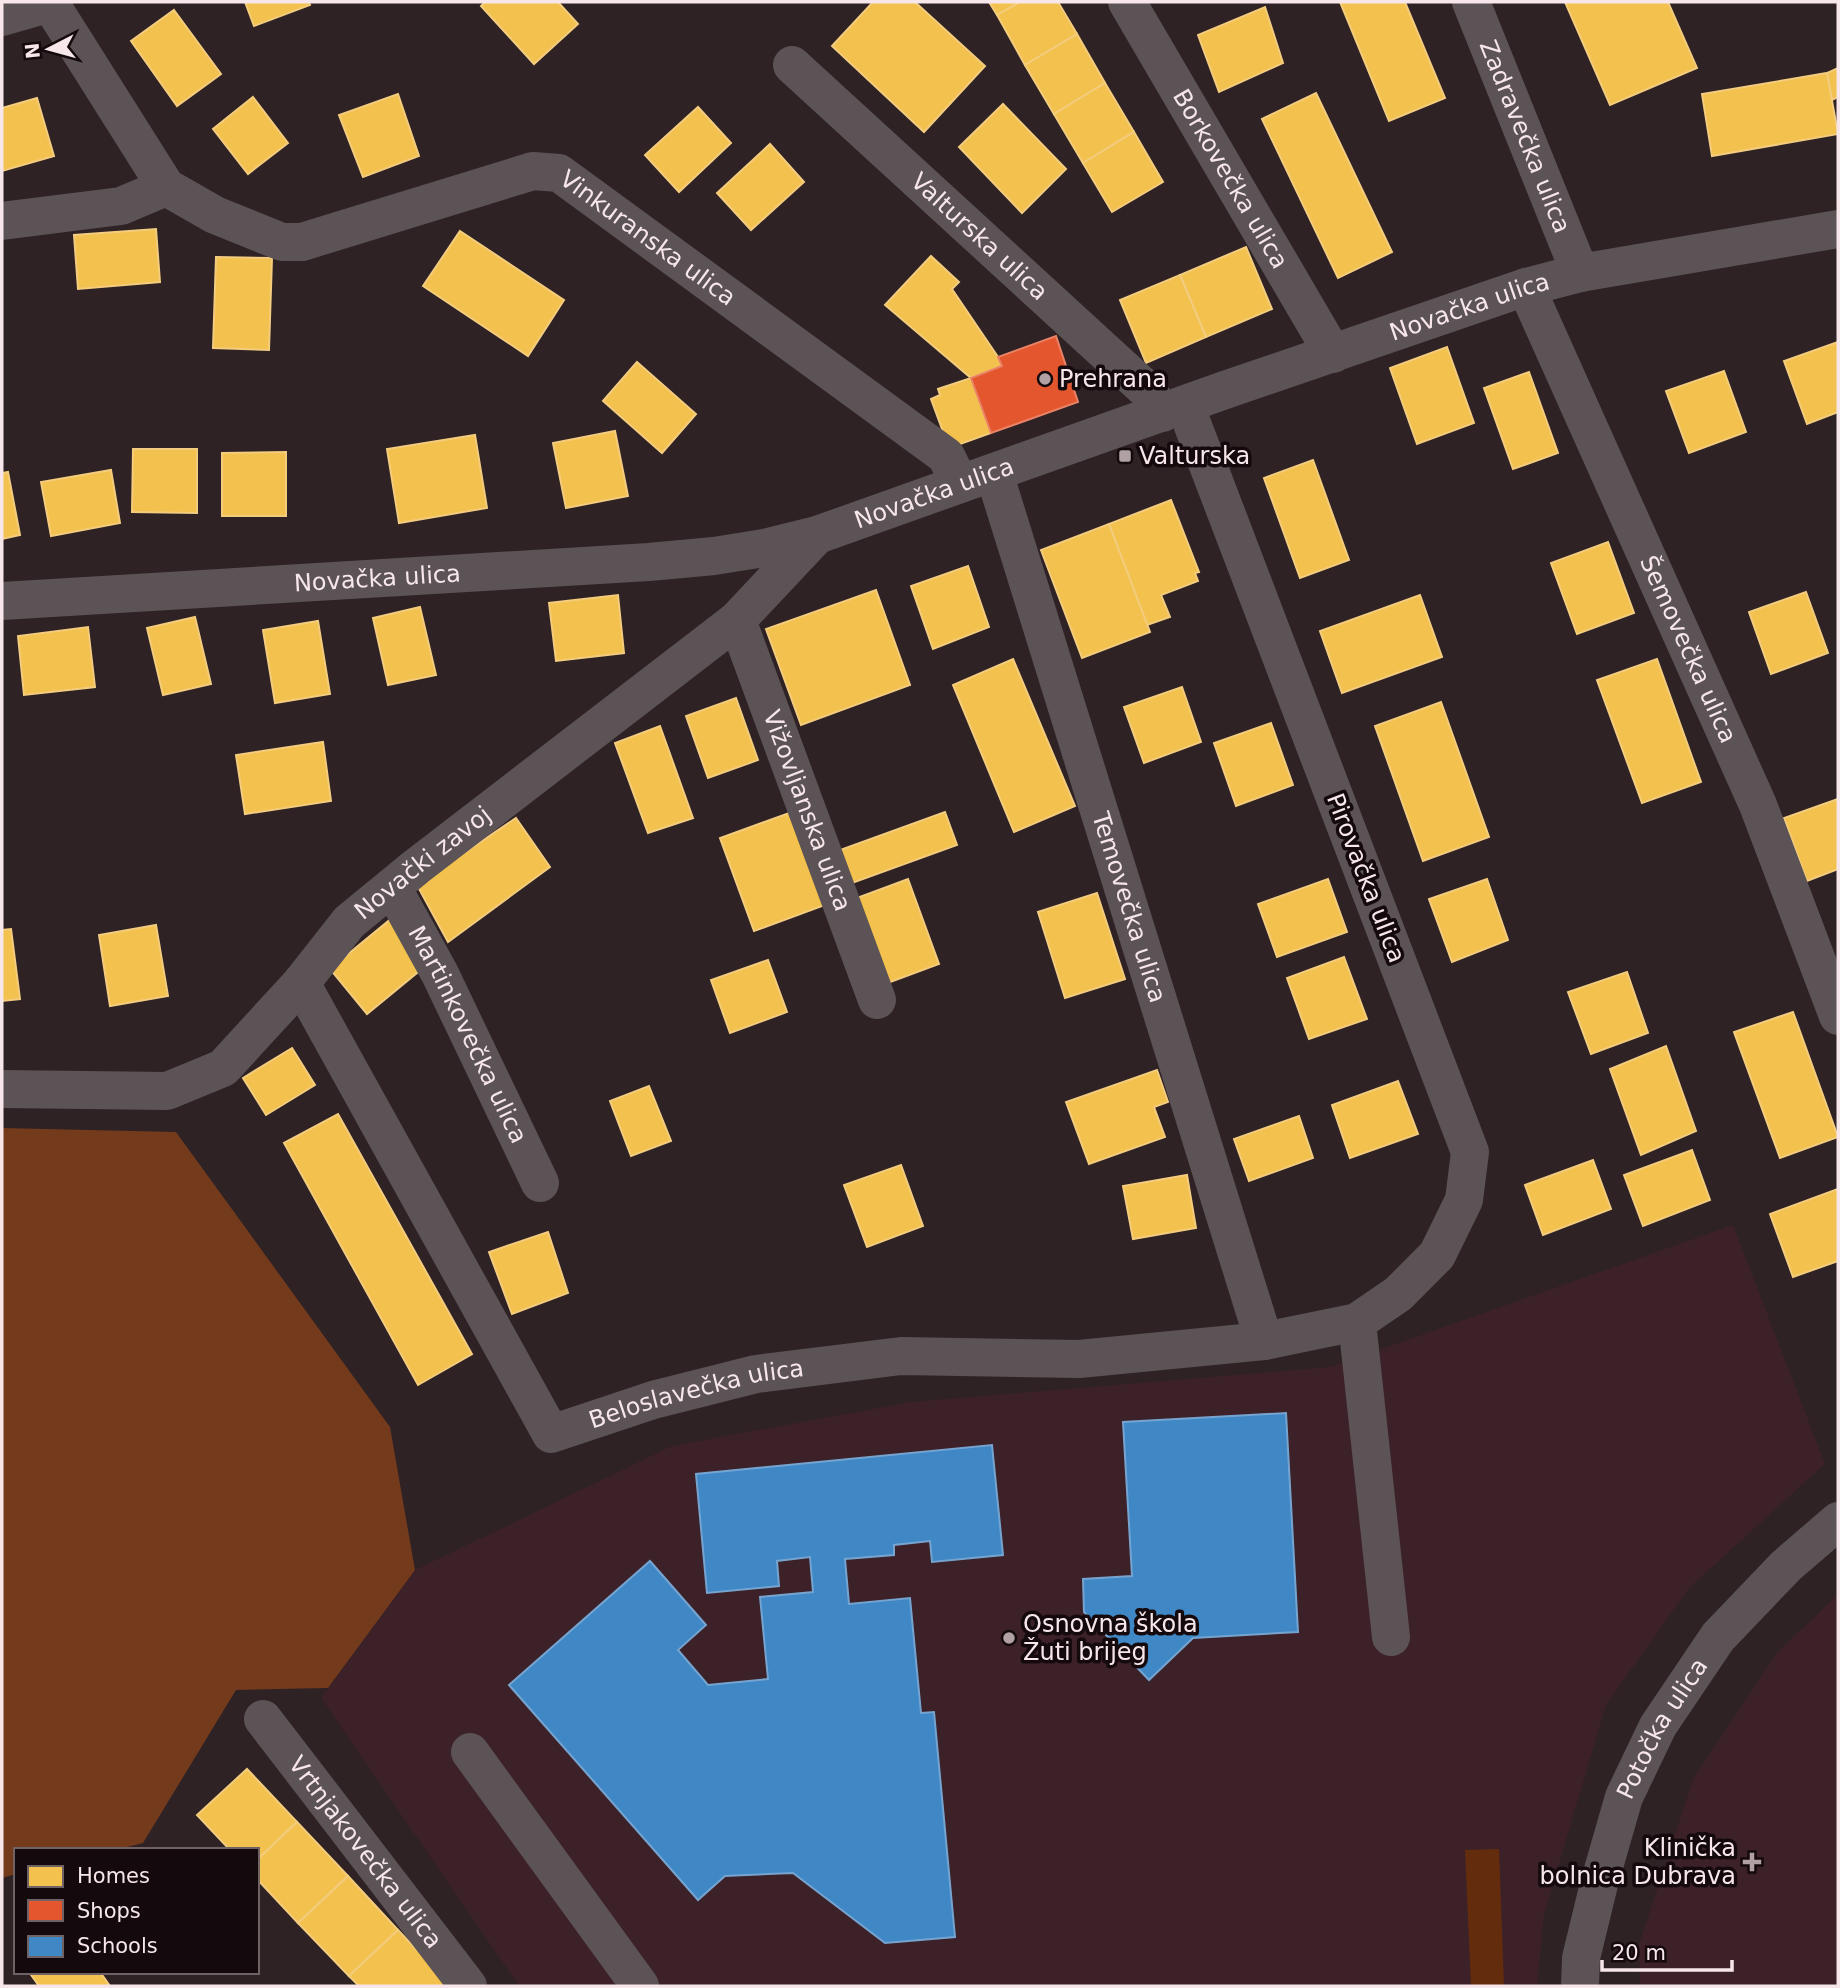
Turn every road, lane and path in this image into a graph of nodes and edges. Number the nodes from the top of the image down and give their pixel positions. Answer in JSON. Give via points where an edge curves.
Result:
{"nodes":[{"id":1,"x":52,"y":2,"type":"edge"},
{"id":2,"x":1127,"y":2,"type":"edge"},
{"id":3,"x":1471,"y":2,"type":"edge"},
{"id":4,"x":2,"y":17,"type":"edge"},
{"id":5,"x":792,"y":65,"type":"dead end"},
{"id":6,"x":166,"y":187,"type":"junction"},
{"id":7,"x":2,"y":221,"type":"edge"},
{"id":8,"x":1838,"y":229,"type":"edge"},
{"id":9,"x":1580,"y":273,"type":"junction"},
{"id":10,"x":1526,"y":287,"type":"junction"},
{"id":11,"x":1334,"y":354,"type":"junction"},
{"id":12,"x":1174,"y":409,"type":"junction"},
{"id":13,"x":977,"y":479,"type":"junction"},
{"id":14,"x":817,"y":535,"type":"junction"},
{"id":15,"x":2,"y":601,"type":"edge"},
{"id":16,"x":737,"y":620,"type":"junction"},
{"id":17,"x":392,"y":887,"type":"junction"},
{"id":18,"x":301,"y":983,"type":"junction"},
{"id":19,"x":877,"y":1000,"type":"dead end"},
{"id":20,"x":1838,"y":1016,"type":"edge"},
{"id":21,"x":2,"y":1089,"type":"edge"},
{"id":22,"x":540,"y":1183,"type":"dead end"},
{"id":23,"x":1357,"y":1322,"type":"junction"},
{"id":24,"x":1264,"y":1342,"type":"junction"},
{"id":25,"x":1838,"y":1521,"type":"edge"},
{"id":26,"x":1391,"y":1637,"type":"dead end"},
{"id":27,"x":263,"y":1718,"type":"dead end"},
{"id":28,"x":470,"y":1752,"type":"dead end"},
{"id":29,"x":468,"y":1986,"type":"edge"},
{"id":30,"x":640,"y":1986,"type":"edge"},
{"id":31,"x":1580,"y":1986,"type":"edge"}],
"edges":[{"from":1,"to":4,"type":"street"},
{"from":1,"to":6,"type":"street","name":"Vinkuranska ulica"},
{"from":2,"to":11,"type":"street","name":"Borkovečka ulica"},
{"from":3,"to":9,"type":"street","name":"Zadravečka ulica"},
{"from":5,"to":12,"type":"street","name":"Valturska ulica","via":[[1149,392]]},
{"from":6,"to":7,"type":"street","via":[[121,206]]},
{"from":6,"to":13,"type":"street","name":"Vinkuranska ulica","via":[[226,220],[282,242],[302,242],[533,171],[559,173]]},
{"from":8,"to":9,"type":"street","name":"Novačka ulica"},
{"from":9,"to":10,"type":"street","name":"Novačka ulica"},
{"from":10,"to":11,"type":"street","name":"Novačka ulica"},
{"from":10,"to":20,"type":"street","name":"Šemovečka ulica","via":[[1758,805]]},
{"from":11,"to":12,"type":"street","name":"Novačka ulica"},
{"from":12,"to":13,"type":"street","name":"Novačka ulica"},
{"from":12,"to":23,"type":"street","name":"Pirovačka ulica","via":[[1470,1152],[1464,1200],[1437,1255],[1398,1294]]},
{"from":13,"to":14,"type":"street","name":"Novačka ulica"},
{"from":13,"to":24,"type":"street","name":"Temovečka ulica"},
{"from":14,"to":15,"type":"street","name":"Novačka ulica","via":[[764,548],[662,561]]},
{"from":14,"to":16,"type":"street","name":"Novački zavoj"},
{"from":16,"to":17,"type":"street","name":"Novački zavoj"},
{"from":16,"to":19,"type":"street","name":"Vižovljanska ulica"},
{"from":17,"to":18,"type":"street","name":"Novački zavoj","via":[[349,922]]},
{"from":17,"to":22,"type":"street","name":"Martinkovečka ulica","via":[[440,974]]},
{"from":18,"to":21,"type":"street","name":"Novački zavoj","via":[[223,1068],[167,1091]]},
{"from":18,"to":24,"type":"street","name":"Beloslavečka ulica","via":[[551,1434],[653,1400],[770,1373],[901,1356],[1079,1359]]},
{"from":23,"to":24,"type":"street","name":"Beloslavečka ulica"},
{"from":23,"to":26,"type":"street"},
{"from":25,"to":31,"type":"street","name":"Potočka ulica","via":[[1786,1566],[1717,1637],[1658,1726],[1624,1797],[1581,1958]]},
{"from":27,"to":29,"type":"street","name":"Vrtnjakovečka ulica"},
{"from":28,"to":30,"type":"street"}]}
